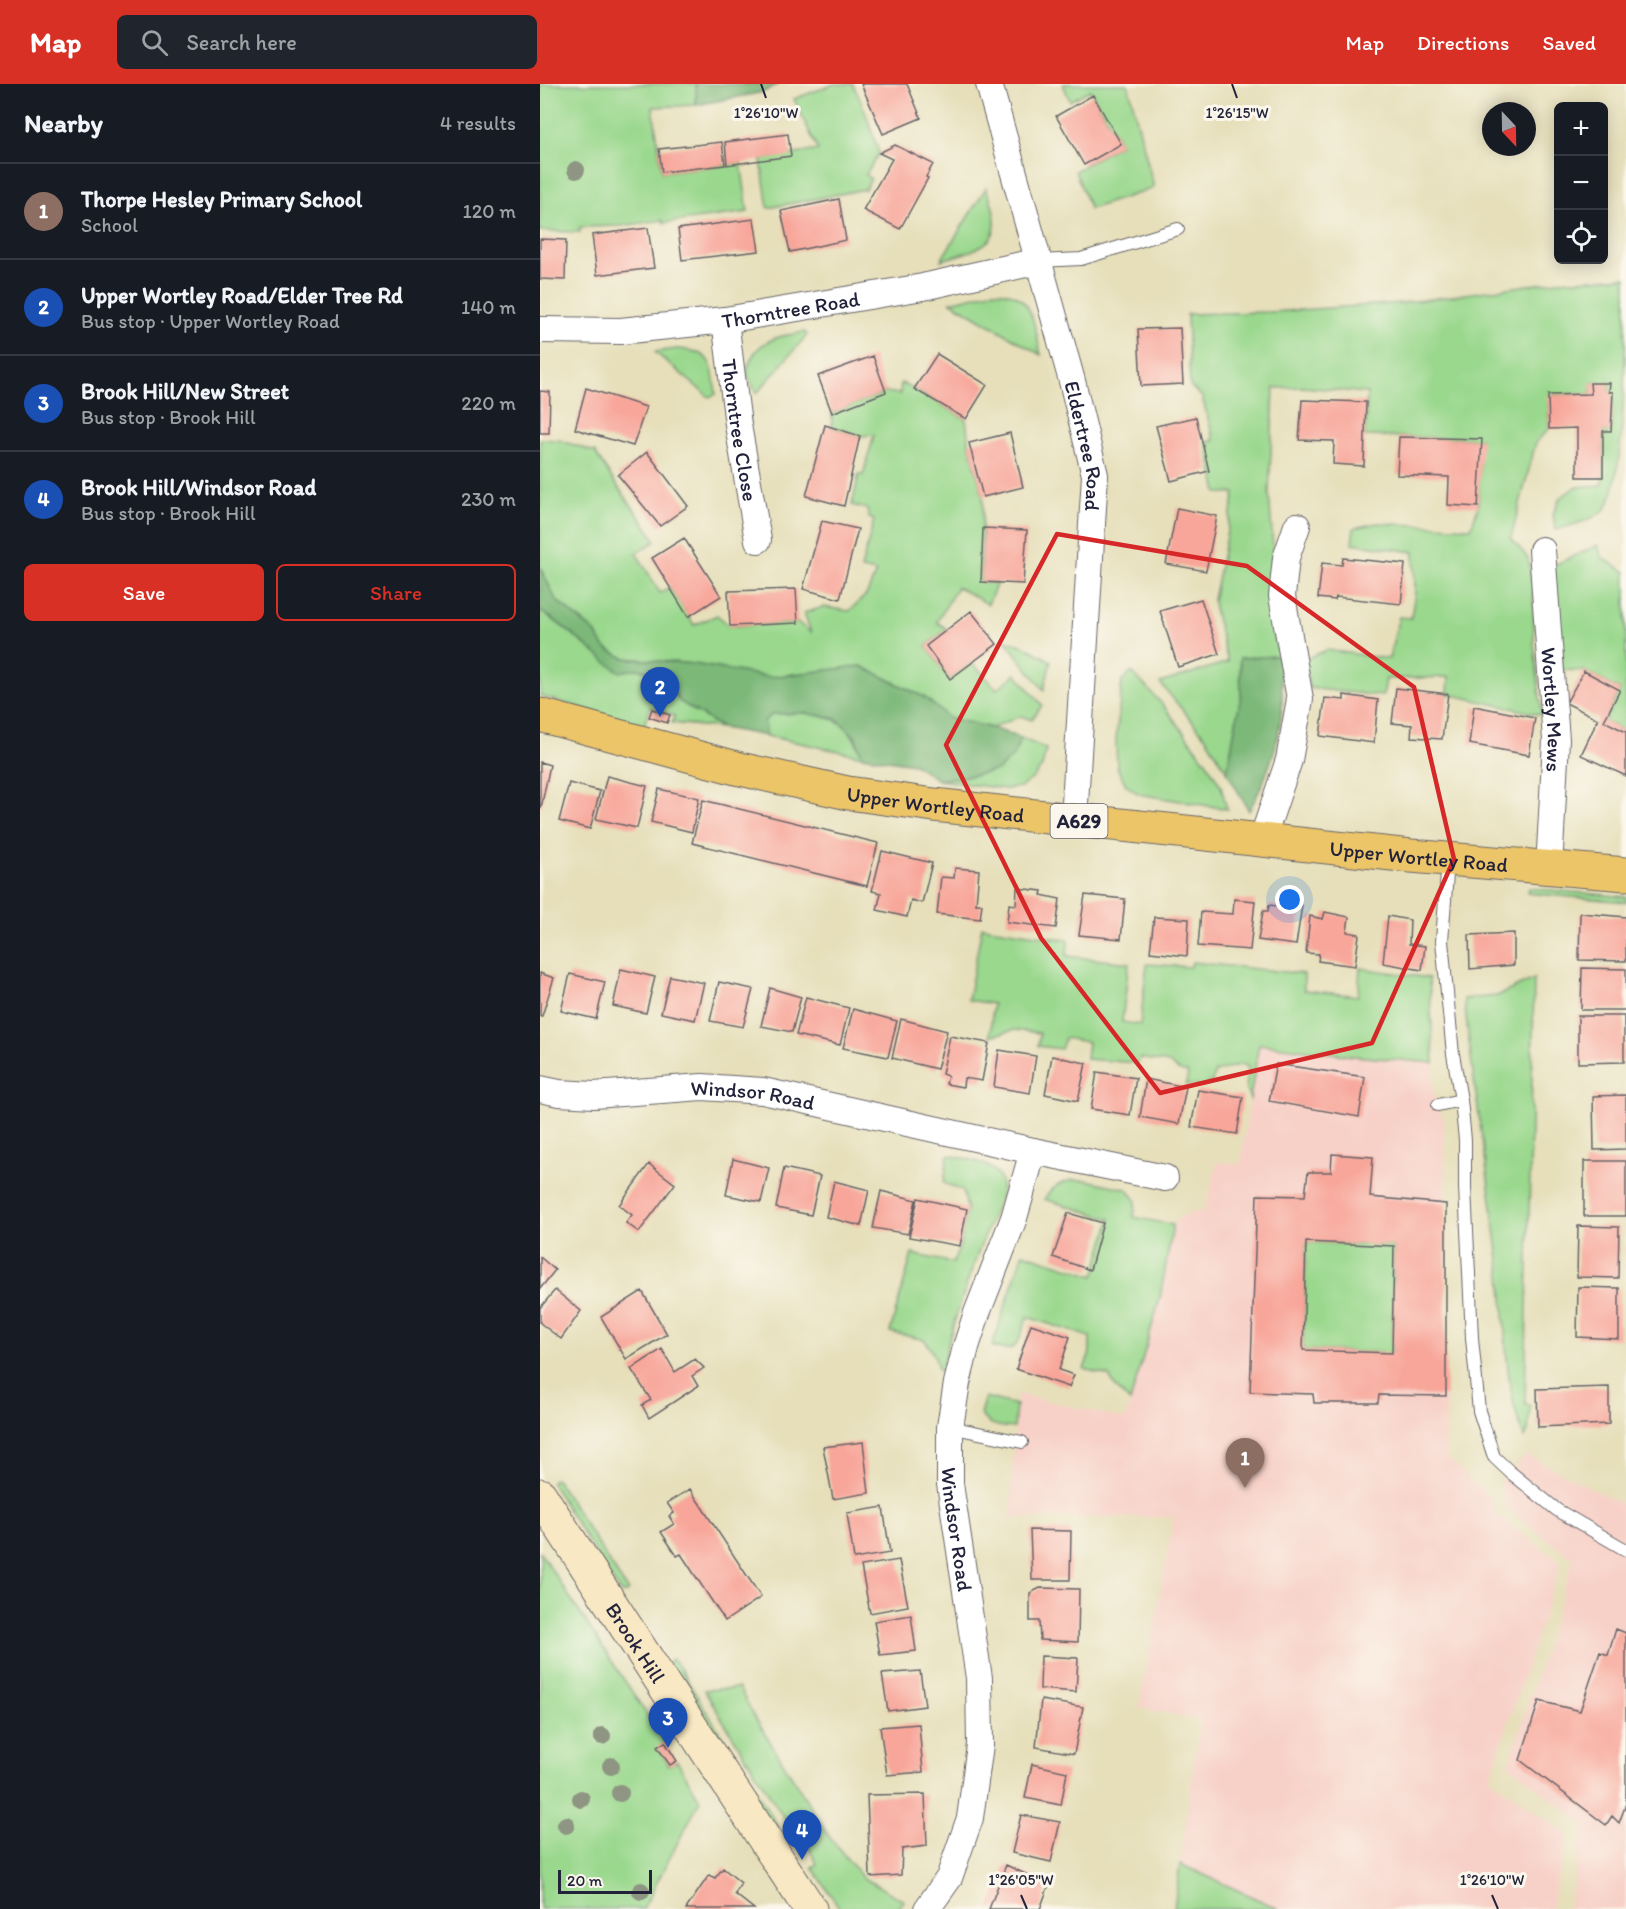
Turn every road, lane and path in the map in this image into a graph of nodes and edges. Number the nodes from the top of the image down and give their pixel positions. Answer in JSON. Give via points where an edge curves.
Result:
{"nodes":[{"id":1,"x":989,"y":84,"type":"edge"},
{"id":2,"x":1178,"y":229,"type":"dead end"},
{"id":3,"x":1039,"y":261,"type":"junction"},
{"id":4,"x":725,"y":320,"type":"junction"},
{"id":5,"x":540,"y":330,"type":"edge"},
{"id":6,"x":1297,"y":526,"type":"dead end"},
{"id":7,"x":758,"y":540,"type":"dead end"},
{"id":8,"x":1542,"y":550,"type":"dead end"},
{"id":9,"x":540,"y":715,"type":"edge"},
{"id":10,"x":1074,"y":820,"type":"junction"},
{"id":11,"x":1262,"y":840,"type":"junction"},
{"id":12,"x":1448,"y":859,"type":"junction"},
{"id":13,"x":1549,"y":869,"type":"junction"},
{"id":14,"x":1626,"y":874,"type":"edge"},
{"id":15,"x":540,"y":1089,"type":"edge"},
{"id":16,"x":1461,"y":1100,"type":"junction"},
{"id":17,"x":1438,"y":1105,"type":"dead end"},
{"id":18,"x":1033,"y":1150,"type":"junction"},
{"id":19,"x":1165,"y":1178,"type":"dead end"},
{"id":20,"x":950,"y":1427,"type":"junction"},
{"id":21,"x":1022,"y":1442,"type":"dead end"},
{"id":22,"x":540,"y":1495,"type":"edge"},
{"id":23,"x":1626,"y":1550,"type":"edge"},
{"id":24,"x":810,"y":1909,"type":"edge"},
{"id":25,"x":927,"y":1909,"type":"edge"}],
"edges":[{"from":1,"to":3,"type":"street","name":"Eldertree Road"},
{"from":2,"to":3,"type":"lane","via":[[1081,259]]},
{"from":3,"to":4,"type":"street","name":"Thorntree Road","via":[[911,289]]},
{"from":3,"to":10,"type":"street","name":"Eldertree Road","via":[[1095,475]]},
{"from":4,"to":5,"type":"street","name":"Thorntree Road","via":[[621,331]]},
{"from":4,"to":7,"type":"street","name":"Thorntree Close"},
{"from":6,"to":11,"type":"street","via":[[1286,558],[1282,596],[1300,699],[1289,760]]},
{"from":8,"to":13,"type":"street","name":"Wortley Mews","via":[[1556,740]]},
{"from":9,"to":10,"type":"main road","name":"Upper Wortley Road","number":"A629","via":[[819,787],[934,805]]},
{"from":10,"to":11,"type":"main road","name":"Upper Wortley Road","number":"A629"},
{"from":11,"to":12,"type":"main road","name":"Upper Wortley Road","number":"A629"},
{"from":12,"to":13,"type":"main road","name":"Upper Wortley Road","number":"A629"},
{"from":12,"to":16,"type":"lane","via":[[1442,941]]},
{"from":13,"to":14,"type":"main road","name":"Upper Wortley Road","number":"A629"},
{"from":15,"to":18,"type":"street","name":"Windsor Road","via":[[594,1095],[702,1087],[764,1091]]},
{"from":16,"to":17,"type":"lane"},
{"from":16,"to":23,"type":"lane","via":[[1472,1338],[1479,1412],[1494,1457],[1557,1510]]},
{"from":18,"to":19,"type":"street","name":"Windsor Road"},
{"from":18,"to":20,"type":"street","name":"Windsor Road","via":[[1017,1209],[966,1347]]},
{"from":20,"to":21,"type":"lane"},
{"from":20,"to":25,"type":"street","name":"Windsor Road","via":[[950,1484],[979,1678],[980,1745],[970,1818],[949,1878]]},
{"from":22,"to":24,"type":"main road","name":"Brook Hill"}]}
